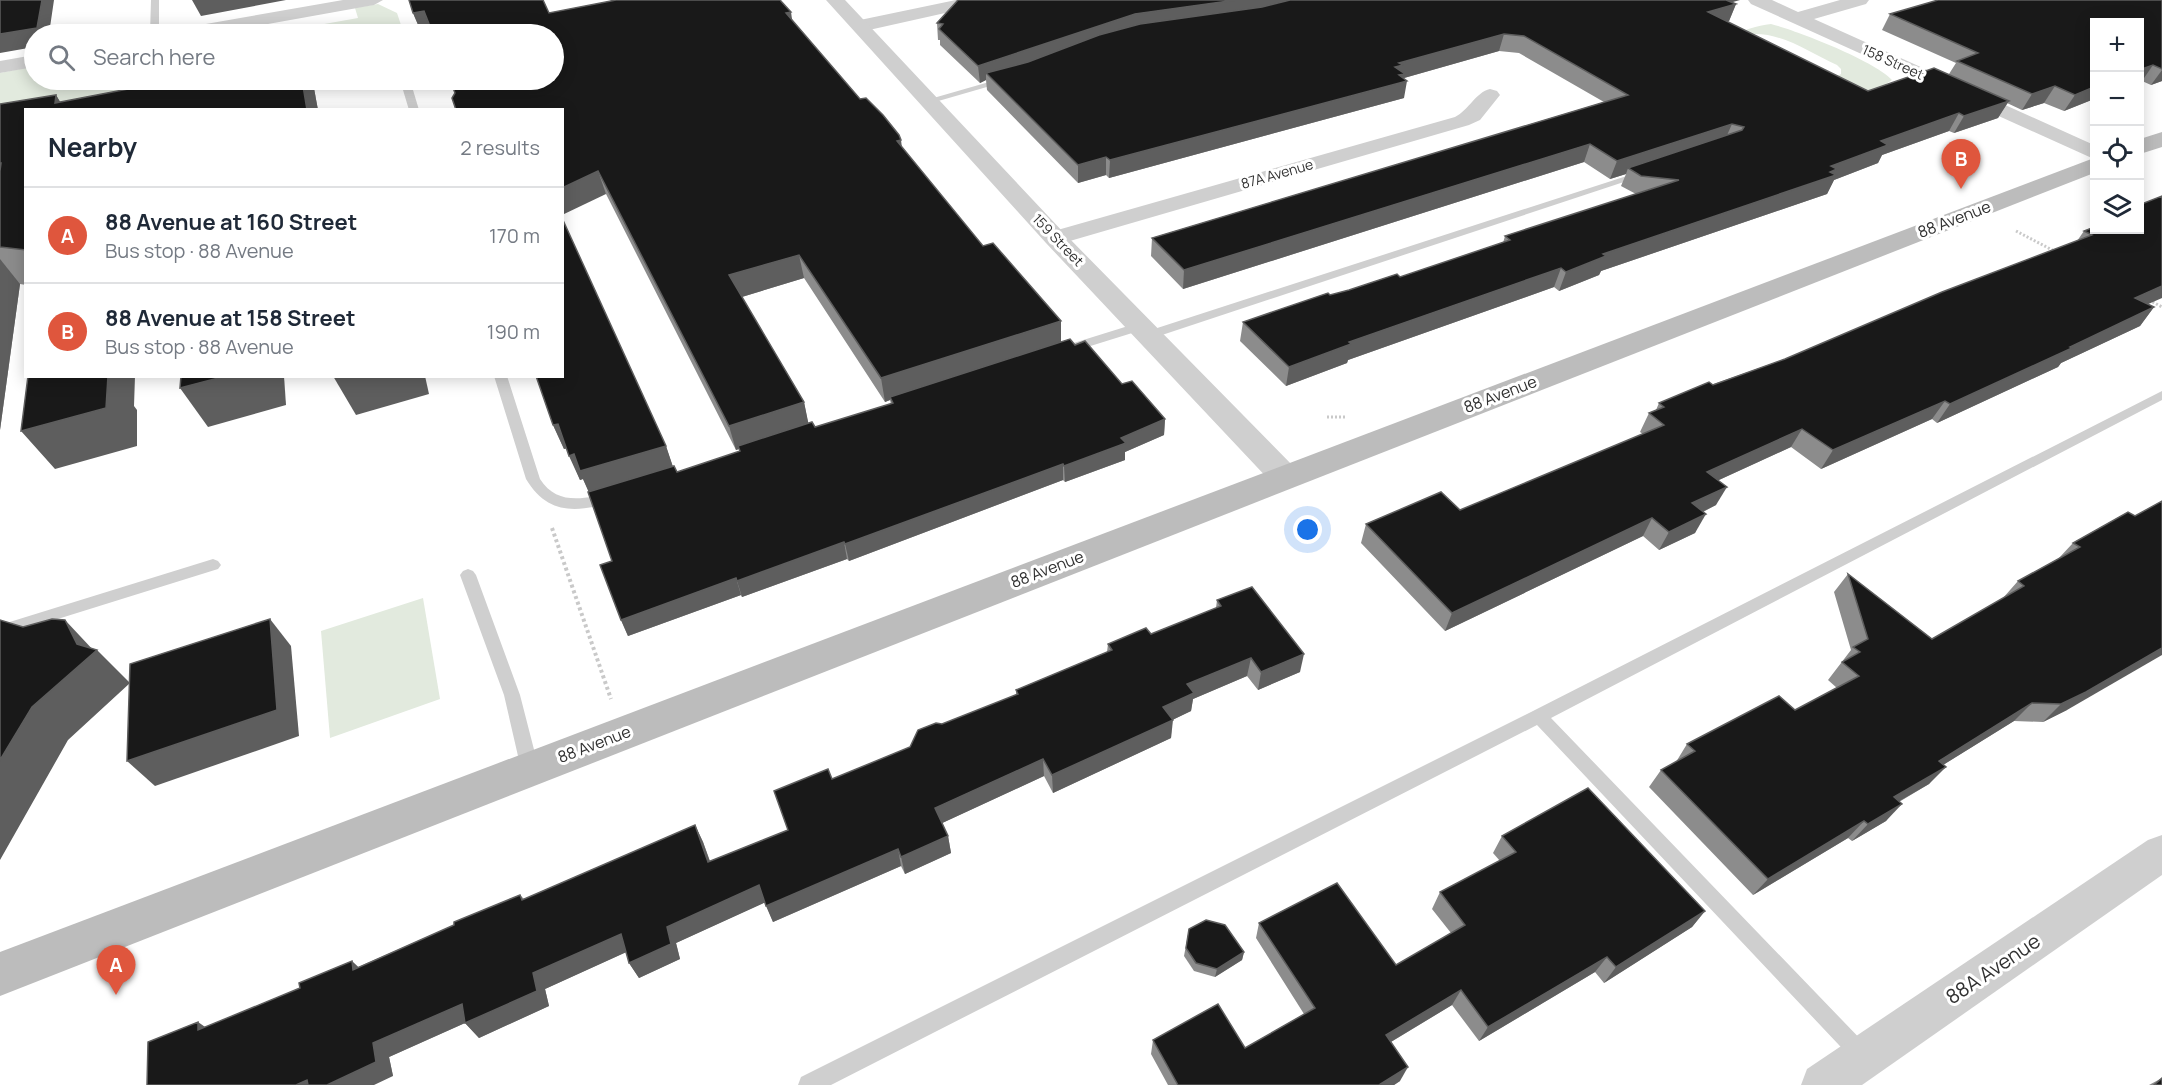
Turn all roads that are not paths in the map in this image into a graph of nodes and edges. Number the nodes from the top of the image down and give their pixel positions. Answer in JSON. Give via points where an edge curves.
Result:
{"nodes":[{"id":1,"x":155,"y":0,"type":"edge"},
{"id":2,"x":375,"y":0,"type":"edge"},
{"id":3,"x":835,"y":0,"type":"edge"},
{"id":4,"x":981,"y":0,"type":"edge"},
{"id":5,"x":1757,"y":0,"type":"edge"},
{"id":6,"x":1860,"y":0,"type":"edge"},
{"id":7,"x":1797,"y":18,"type":"junction"},
{"id":8,"x":155,"y":24,"type":"edge"},
{"id":9,"x":239,"y":24,"type":"edge"},
{"id":10,"x":860,"y":26,"type":"junction"},
{"id":11,"x":24,"y":63,"type":"edge"},
{"id":12,"x":0,"y":67,"type":"edge"},
{"id":13,"x":1017,"y":77,"type":"edge"},
{"id":14,"x":408,"y":90,"type":"edge"},
{"id":15,"x":1490,"y":95,"type":"dead end"},
{"id":16,"x":928,"y":101,"type":"junction"},
{"id":17,"x":413,"y":108,"type":"edge"},
{"id":18,"x":2162,"y":139,"type":"edge"},
{"id":19,"x":2144,"y":145,"type":"edge"},
{"id":20,"x":2090,"y":151,"type":"edge"},
{"id":21,"x":2090,"y":167,"type":"edge"},
{"id":22,"x":1649,"y":172,"type":"edge"},
{"id":23,"x":1055,"y":238,"type":"junction"},
{"id":24,"x":1145,"y":330,"type":"junction"},
{"id":25,"x":1049,"y":355,"type":"edge"},
{"id":26,"x":501,"y":378,"type":"edge"},
{"id":27,"x":2162,"y":395,"type":"edge"},
{"id":28,"x":1285,"y":477,"type":"junction"},
{"id":29,"x":620,"y":494,"type":"edge"},
{"id":30,"x":213,"y":565,"type":"dead end"},
{"id":31,"x":468,"y":575,"type":"dead end"},
{"id":32,"x":0,"y":631,"type":"edge"},
{"id":33,"x":1539,"y":716,"type":"junction"},
{"id":34,"x":530,"y":769,"type":"junction"},
{"id":35,"x":2162,"y":853,"type":"edge"},
{"id":36,"x":0,"y":974,"type":"edge"},
{"id":37,"x":1864,"y":1057,"type":"junction"},
{"id":38,"x":809,"y":1085,"type":"edge"},
{"id":39,"x":1823,"y":1085,"type":"edge"}],
"edges":[{"from":1,"to":8,"type":"lane"},
{"from":2,"to":9,"type":"street"},
{"from":3,"to":10,"type":"street","name":"159 Street"},
{"from":4,"to":10,"type":"street"},
{"from":5,"to":7,"type":"street","name":"158 Street"},
{"from":6,"to":7,"type":"street"},
{"from":7,"to":20,"type":"street","name":"158 Street"},
{"from":10,"to":16,"type":"street","name":"159 Street"},
{"from":11,"to":12,"type":"street"},
{"from":13,"to":16,"type":"lane"},
{"from":14,"to":17,"type":"lane"},
{"from":15,"to":23,"type":"street","name":"87A Avenue","via":[[1473,116],[1462,121]]},
{"from":16,"to":23,"type":"street","name":"159 Street"},
{"from":18,"to":19,"type":"main road"},
{"from":21,"to":28,"type":"main road","name":"88 Avenue"},
{"from":22,"to":24,"type":"lane"},
{"from":23,"to":24,"type":"street","name":"159 Street"},
{"from":24,"to":25,"type":"lane"},
{"from":24,"to":28,"type":"street","name":"159 Street"},
{"from":26,"to":29,"type":"lane","via":[[541,493],[556,502],[576,505]]},
{"from":27,"to":33,"type":"lane"},
{"from":28,"to":34,"type":"main road","name":"88 Avenue"},
{"from":30,"to":32,"type":"lane"},
{"from":31,"to":34,"type":"lane","via":[[512,695]]},
{"from":33,"to":37,"type":"lane"},
{"from":33,"to":38,"type":"lane"},
{"from":34,"to":36,"type":"main road","name":"88 Avenue"},
{"from":35,"to":37,"type":"street","name":"88A Avenue"},
{"from":37,"to":39,"type":"street","name":"88A Avenue"}]}
